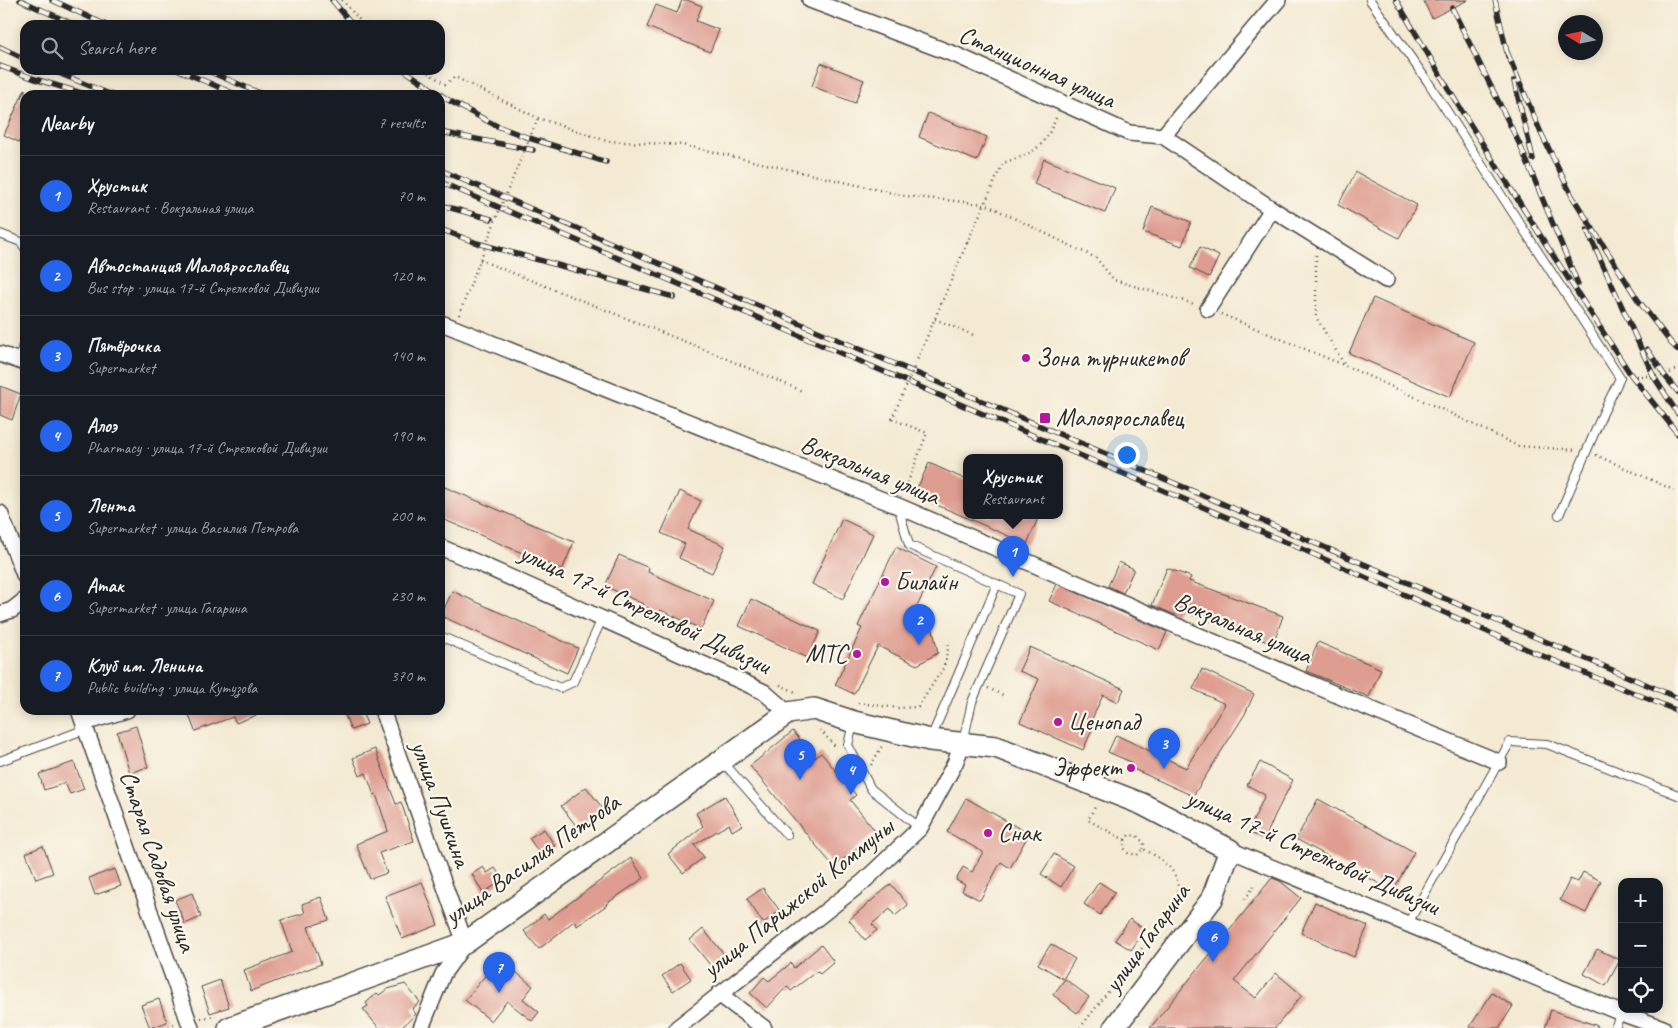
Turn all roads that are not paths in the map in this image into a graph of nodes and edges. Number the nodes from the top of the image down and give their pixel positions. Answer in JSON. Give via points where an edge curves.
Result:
{"nodes":[{"id":1,"x":810,"y":0,"type":"edge"},
{"id":2,"x":1278,"y":0,"type":"edge"},
{"id":3,"x":1370,"y":0,"type":"edge"},
{"id":4,"x":1163,"y":136,"type":"junction"},
{"id":5,"x":1272,"y":209,"type":"junction"},
{"id":6,"x":0,"y":234,"type":"edge"},
{"id":7,"x":20,"y":242,"type":"edge"},
{"id":8,"x":1386,"y":280,"type":"dead end"},
{"id":9,"x":1208,"y":309,"type":"road end"},
{"id":10,"x":447,"y":327,"type":"edge"},
{"id":11,"x":0,"y":354,"type":"edge"},
{"id":12,"x":20,"y":361,"type":"edge"},
{"id":13,"x":898,"y":506,"type":"junction"},
{"id":14,"x":0,"y":513,"type":"edge"},
{"id":15,"x":1558,"y":515,"type":"dead end"},
{"id":16,"x":445,"y":549,"type":"edge"},
{"id":17,"x":20,"y":564,"type":"edge"},
{"id":18,"x":996,"y":584,"type":"junction"},
{"id":19,"x":20,"y":604,"type":"edge"},
{"id":20,"x":0,"y":614,"type":"edge"},
{"id":21,"x":602,"y":619,"type":"junction"},
{"id":22,"x":445,"y":638,"type":"edge"},
{"id":23,"x":788,"y":713,"type":"junction"},
{"id":24,"x":107,"y":715,"type":"edge"},
{"id":25,"x":384,"y":715,"type":"edge"},
{"id":26,"x":83,"y":721,"type":"edge"},
{"id":27,"x":854,"y":722,"type":"junction"},
{"id":28,"x":930,"y":740,"type":"junction"},
{"id":29,"x":964,"y":742,"type":"junction"},
{"id":30,"x":722,"y":760,"type":"junction"},
{"id":31,"x":0,"y":761,"type":"edge"},
{"id":32,"x":1499,"y":762,"type":"junction"},
{"id":33,"x":1678,"y":795,"type":"edge"},
{"id":34,"x":920,"y":828,"type":"junction"},
{"id":35,"x":787,"y":835,"type":"dead end"},
{"id":36,"x":1230,"y":850,"type":"junction"},
{"id":37,"x":1407,"y":925,"type":"junction"},
{"id":38,"x":465,"y":943,"type":"junction"},
{"id":39,"x":719,"y":994,"type":"junction"},
{"id":40,"x":1618,"y":1012,"type":"edge"},
{"id":41,"x":1621,"y":1013,"type":"joint"},
{"id":42,"x":226,"y":1021,"type":"edge"},
{"id":43,"x":190,"y":1024,"type":"edge"},
{"id":44,"x":421,"y":1028,"type":"edge"},
{"id":45,"x":677,"y":1028,"type":"edge"},
{"id":46,"x":764,"y":1028,"type":"edge"},
{"id":47,"x":1114,"y":1028,"type":"edge"},
{"id":48,"x":1615,"y":1028,"type":"edge"},
{"id":49,"x":1663,"y":1028,"type":"edge"}],
"edges":[{"from":1,"to":4,"type":"street","name":"Станционная улица","via":[[956,55],[1129,133]]},
{"from":2,"to":4,"type":"street"},
{"from":3,"to":15,"type":"lane","via":[[1428,82],[1620,378]]},
{"from":4,"to":5,"type":"street"},
{"from":5,"to":8,"type":"street"},
{"from":5,"to":9,"type":"street"},
{"from":6,"to":7,"type":"lane"},
{"from":10,"to":13,"type":"street","name":"Вокзальная улица"},
{"from":11,"to":12,"type":"street"},
{"from":13,"to":18,"type":"lane","via":[[908,544]]},
{"from":13,"to":32,"type":"street","name":"Вокзальная улица"},
{"from":14,"to":17,"type":"street"},
{"from":16,"to":21,"type":"street","name":"улица 17-й Стрелковой Дивизии"},
{"from":18,"to":28,"type":"lane"},
{"from":18,"to":29,"type":"lane","via":[[1020,594],[972,702]]},
{"from":19,"to":20,"type":"street"},
{"from":21,"to":22,"type":"lane","via":[[573,682],[560,688]]},
{"from":21,"to":23,"type":"street","name":"улица 17-й Стрелковой Дивизии","via":[[764,692]]},
{"from":23,"to":27,"type":"main road","name":"улица 17-й Стрелковой Дивизии","via":[[814,709]]},
{"from":23,"to":30,"type":"main road","name":"улица Василия Петрова"},
{"from":24,"to":26,"type":"street"},
{"from":25,"to":38,"type":"street","name":"улица Пушкина"},
{"from":26,"to":31,"type":"lane"},
{"from":26,"to":43,"type":"street","name":"Старая Садовая улица"},
{"from":27,"to":28,"type":"main road","name":"улица 17-й Стрелковой Дивизии"},
{"from":27,"to":34,"type":"lane","via":[[848,745],[872,790]]},
{"from":28,"to":29,"type":"main road","name":"улица 17-й Стрелковой Дивизии"},
{"from":29,"to":34,"type":"street","name":"улица Парижской Коммуны"},
{"from":29,"to":36,"type":"main road","name":"улица 17-й Стрелковой Дивизии","via":[[996,747],[1142,804]]},
{"from":30,"to":35,"type":"lane"},
{"from":30,"to":38,"type":"main road","name":"улица Василия Петрова"},
{"from":32,"to":33,"type":"lane","via":[[1510,742],[1547,744]]},
{"from":32,"to":37,"type":"lane"},
{"from":34,"to":39,"type":"street","name":"улица Парижской Коммуны","via":[[863,882]]},
{"from":36,"to":37,"type":"street","name":"улица 17-й Стрелковой Дивизии"},
{"from":36,"to":47,"type":"main road","name":"улица Гагарина","via":[[1212,899]]},
{"from":37,"to":40,"type":"street","name":"улица 17-й Стрелковой Дивизии"},
{"from":38,"to":42,"type":"main road","name":"улица Василия Петрова"},
{"from":38,"to":44,"type":"street","via":[[444,974]]},
{"from":39,"to":45,"type":"street","name":"улица Парижской Коммуны"},
{"from":39,"to":46,"type":"street"},
{"from":41,"to":48,"type":"lane"},
{"from":41,"to":49,"type":"street","name":"улица 17-й Стрелковой Дивизии"}]}
